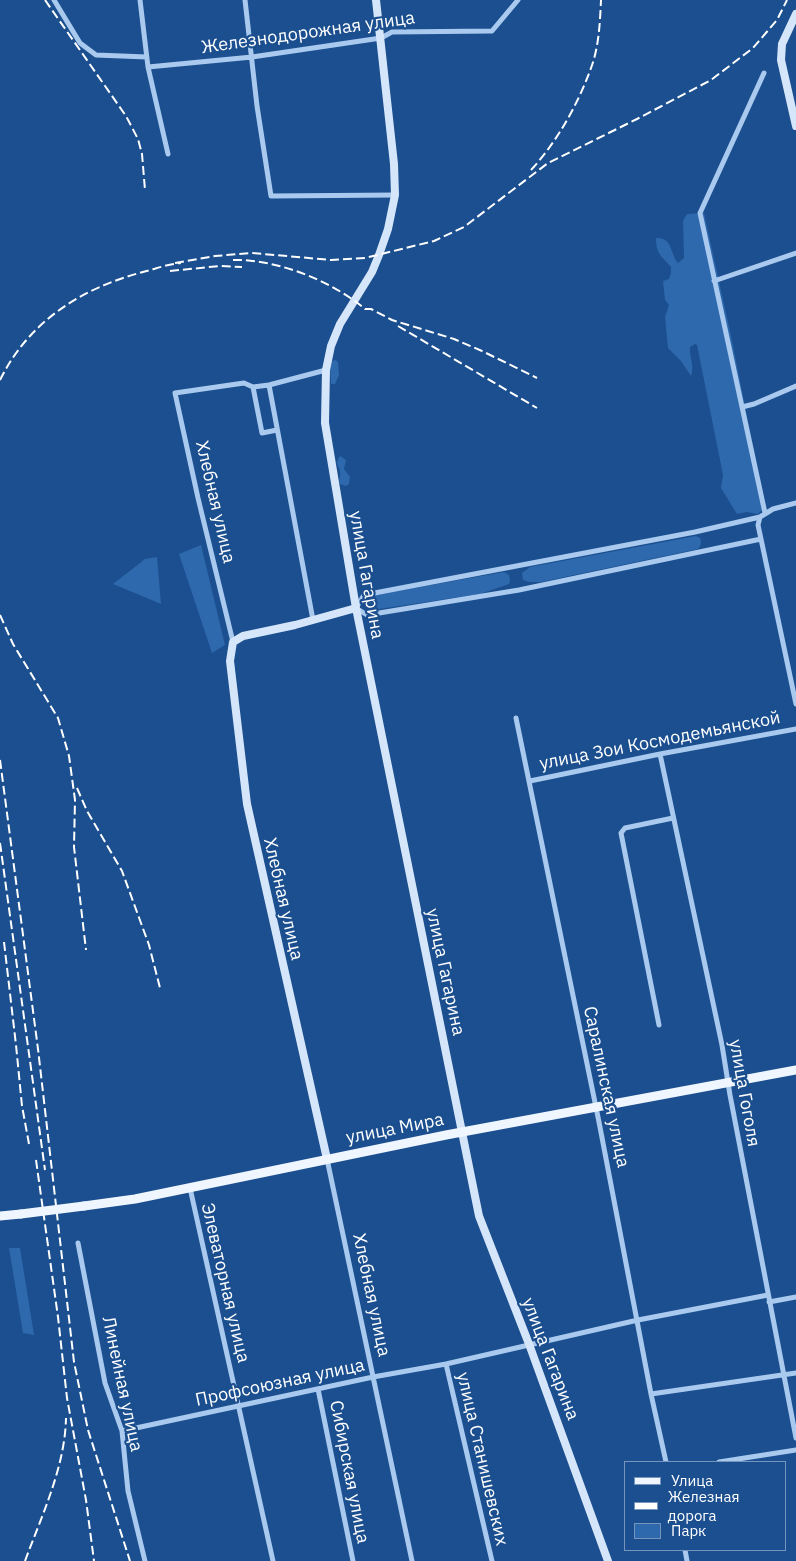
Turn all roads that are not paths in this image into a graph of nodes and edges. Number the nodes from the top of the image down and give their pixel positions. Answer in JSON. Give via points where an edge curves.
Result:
{"nodes":[{"id":1,"x":54,"y":0,"type":"edge"},
{"id":2,"x":140,"y":0,"type":"edge"},
{"id":3,"x":245,"y":0,"type":"edge"},
{"id":4,"x":376,"y":0,"type":"edge"},
{"id":5,"x":518,"y":0,"type":"edge"},
{"id":6,"x":796,"y":14,"type":"edge"},
{"id":7,"x":381,"y":38,"type":"junction"},
{"id":8,"x":146,"y":57,"type":"junction"},
{"id":9,"x":252,"y":57,"type":"junction"},
{"id":10,"x":148,"y":67,"type":"junction"},
{"id":11,"x":764,"y":73,"type":"dead end"},
{"id":12,"x":795,"y":121,"type":"edge"},
{"id":13,"x":168,"y":154,"type":"dead end"},
{"id":14,"x":395,"y":195,"type":"junction"},
{"id":15,"x":796,"y":253,"type":"edge"},
{"id":16,"x":714,"y":281,"type":"junction"},
{"id":17,"x":326,"y":370,"type":"junction"},
{"id":18,"x":268,"y":384,"type":"junction"},
{"id":19,"x":796,"y":386,"type":"edge"},
{"id":20,"x":253,"y":387,"type":"junction"},
{"id":21,"x":742,"y":407,"type":"junction"},
{"id":22,"x":277,"y":430,"type":"junction"},
{"id":23,"x":796,"y":503,"type":"edge"},
{"id":24,"x":765,"y":513,"type":"junction"},
{"id":25,"x":760,"y":517,"type":"junction"},
{"id":26,"x":760,"y":539,"type":"junction"},
{"id":27,"x":356,"y":608,"type":"junction"},
{"id":28,"x":313,"y":620,"type":"junction"},
{"id":29,"x":233,"y":642,"type":"junction"},
{"id":30,"x":796,"y":704,"type":"edge"},
{"id":31,"x":516,"y":718,"type":"dead end"},
{"id":32,"x":796,"y":729,"type":"edge"},
{"id":33,"x":660,"y":754,"type":"junction"},
{"id":34,"x":530,"y":781,"type":"junction"},
{"id":35,"x":673,"y":818,"type":"junction"},
{"id":36,"x":659,"y":1026,"type":"dead end"},
{"id":37,"x":796,"y":1070,"type":"edge"},
{"id":38,"x":728,"y":1082,"type":"junction"},
{"id":39,"x":595,"y":1107,"type":"junction"},
{"id":40,"x":462,"y":1132,"type":"junction"},
{"id":41,"x":327,"y":1159,"type":"junction"},
{"id":42,"x":190,"y":1188,"type":"junction"},
{"id":43,"x":0,"y":1216,"type":"edge"},
{"id":44,"x":78,"y":1242,"type":"dead end"},
{"id":45,"x":768,"y":1295,"type":"junction"},
{"id":46,"x":796,"y":1297,"type":"edge"},
{"id":47,"x":769,"y":1302,"type":"junction"},
{"id":48,"x":638,"y":1320,"type":"junction"},
{"id":49,"x":529,"y":1344,"type":"junction"},
{"id":50,"x":446,"y":1364,"type":"junction"},
{"id":51,"x":796,"y":1373,"type":"edge"},
{"id":52,"x":784,"y":1375,"type":"junction"},
{"id":53,"x":373,"y":1377,"type":"junction"},
{"id":54,"x":318,"y":1389,"type":"junction"},
{"id":55,"x":651,"y":1394,"type":"junction"},
{"id":56,"x":239,"y":1406,"type":"junction"},
{"id":57,"x":122,"y":1432,"type":"junction"},
{"id":58,"x":796,"y":1438,"type":"edge"},
{"id":59,"x":796,"y":1450,"type":"edge"},
{"id":60,"x":666,"y":1461,"type":"edge"},
{"id":61,"x":725,"y":1461,"type":"edge"},
{"id":62,"x":145,"y":1561,"type":"edge"},
{"id":63,"x":273,"y":1561,"type":"edge"},
{"id":64,"x":353,"y":1561,"type":"edge"},
{"id":65,"x":412,"y":1561,"type":"edge"},
{"id":66,"x":492,"y":1561,"type":"edge"},
{"id":67,"x":608,"y":1561,"type":"edge"}],
"edges":[{"from":1,"to":8,"type":"street","via":[[80,42],[96,55]]},
{"from":2,"to":8,"type":"street"},
{"from":3,"to":9,"type":"street"},
{"from":4,"to":7,"type":"street","name":"улица Гагарина"},
{"from":5,"to":7,"type":"street","name":"Железнодорожная улица","via":[[492,31],[392,32]]},
{"from":6,"to":12,"type":"street","via":[[782,44],[781,60]]},
{"from":7,"to":9,"type":"street","name":"Железнодорожная улица"},
{"from":7,"to":14,"type":"street","name":"улица Гагарина"},
{"from":8,"to":10,"type":"street"},
{"from":9,"to":10,"type":"street","name":"Железнодорожная улица"},
{"from":9,"to":14,"type":"street","via":[[271,196]]},
{"from":10,"to":13,"type":"street"},
{"from":11,"to":16,"type":"street","via":[[700,213]]},
{"from":14,"to":17,"type":"street","name":"улица Гагарина","via":[[379,255],[340,324]]},
{"from":15,"to":16,"type":"street"},
{"from":16,"to":21,"type":"street"},
{"from":17,"to":18,"type":"street","name":"Хлебная улица"},
{"from":17,"to":27,"type":"street","name":"улица Гагарина","via":[[325,423]]},
{"from":18,"to":20,"type":"street","name":"Хлебная улица"},
{"from":18,"to":22,"type":"street"},
{"from":19,"to":21,"type":"street"},
{"from":20,"to":22,"type":"street","via":[[262,433]]},
{"from":20,"to":29,"type":"street","name":"Хлебная улица","via":[[244,383],[175,393]]},
{"from":21,"to":24,"type":"street"},
{"from":22,"to":28,"type":"street"},
{"from":23,"to":24,"type":"street"},
{"from":24,"to":25,"type":"street"},
{"from":25,"to":26,"type":"street"},
{"from":25,"to":27,"type":"street","via":[[364,595]]},
{"from":26,"to":27,"type":"street","via":[[519,590],[367,614]]},
{"from":26,"to":30,"type":"street"},
{"from":27,"to":28,"type":"street"},
{"from":27,"to":40,"type":"street","name":"улица Гагарина"},
{"from":28,"to":29,"type":"street","via":[[243,636]]},
{"from":29,"to":41,"type":"street","name":"Хлебная улица","via":[[231,676],[247,804]]},
{"from":31,"to":34,"type":"street","name":"Саралинская улица"},
{"from":32,"to":33,"type":"street","name":"улица Зои Космодемьянской"},
{"from":33,"to":34,"type":"street","name":"улица Зои Космодемьянской"},
{"from":33,"to":35,"type":"street","name":"улица Гоголя"},
{"from":34,"to":39,"type":"street","name":"Саралинская улица"},
{"from":35,"to":36,"type":"street","via":[[625,828],[621,833]]},
{"from":35,"to":38,"type":"street","name":"улица Гоголя"},
{"from":37,"to":38,"type":"main road","name":"улица Мира"},
{"from":38,"to":39,"type":"main road","name":"улица Мира"},
{"from":38,"to":45,"type":"street","name":"улица Гоголя"},
{"from":39,"to":40,"type":"main road","name":"улица Мира"},
{"from":39,"to":48,"type":"street","name":"Саралинская улица"},
{"from":40,"to":41,"type":"main road","name":"улица Мира"},
{"from":40,"to":49,"type":"street","name":"улица Гагарина","via":[[479,1216]]},
{"from":41,"to":42,"type":"main road","name":"улица Мира"},
{"from":41,"to":53,"type":"street","name":"Хлебная улица"},
{"from":42,"to":43,"type":"main road","name":"улица Мира","bridge":true,"via":[[135,1199]]},
{"from":42,"to":56,"type":"street","name":"Элеваторная улица"},
{"from":44,"to":57,"type":"street","name":"Линейная улица","via":[[105,1383]]},
{"from":45,"to":47,"type":"street","name":"улица Гоголя"},
{"from":45,"to":48,"type":"street","name":"Профсоюзная улица"},
{"from":46,"to":47,"type":"street"},
{"from":47,"to":52,"type":"street","name":"улица Гоголя"},
{"from":48,"to":49,"type":"street","name":"Профсоюзная улица"},
{"from":48,"to":55,"type":"street","name":"Саралинская улица"},
{"from":49,"to":50,"type":"street","name":"Профсоюзная улица"},
{"from":49,"to":67,"type":"street","name":"улица Гагарина"},
{"from":50,"to":53,"type":"street","name":"Профсоюзная улица"},
{"from":50,"to":66,"type":"street","name":"улица Станишевских"},
{"from":51,"to":52,"type":"street"},
{"from":52,"to":55,"type":"street"},
{"from":52,"to":58,"type":"street","name":"улица Гоголя"},
{"from":53,"to":54,"type":"street","name":"Профсоюзная улица"},
{"from":53,"to":65,"type":"street","name":"Хлебная улица"},
{"from":54,"to":56,"type":"street","name":"Профсоюзная улица"},
{"from":54,"to":64,"type":"street","name":"Сибирская улица"},
{"from":55,"to":60,"type":"street","name":"Саралинская улица"},
{"from":56,"to":57,"type":"street","name":"Профсоюзная улица"},
{"from":56,"to":63,"type":"street","name":"Элеваторная улица"},
{"from":57,"to":62,"type":"street","name":"Линейная улица","via":[[128,1491]]},
{"from":59,"to":61,"type":"street"}]}
